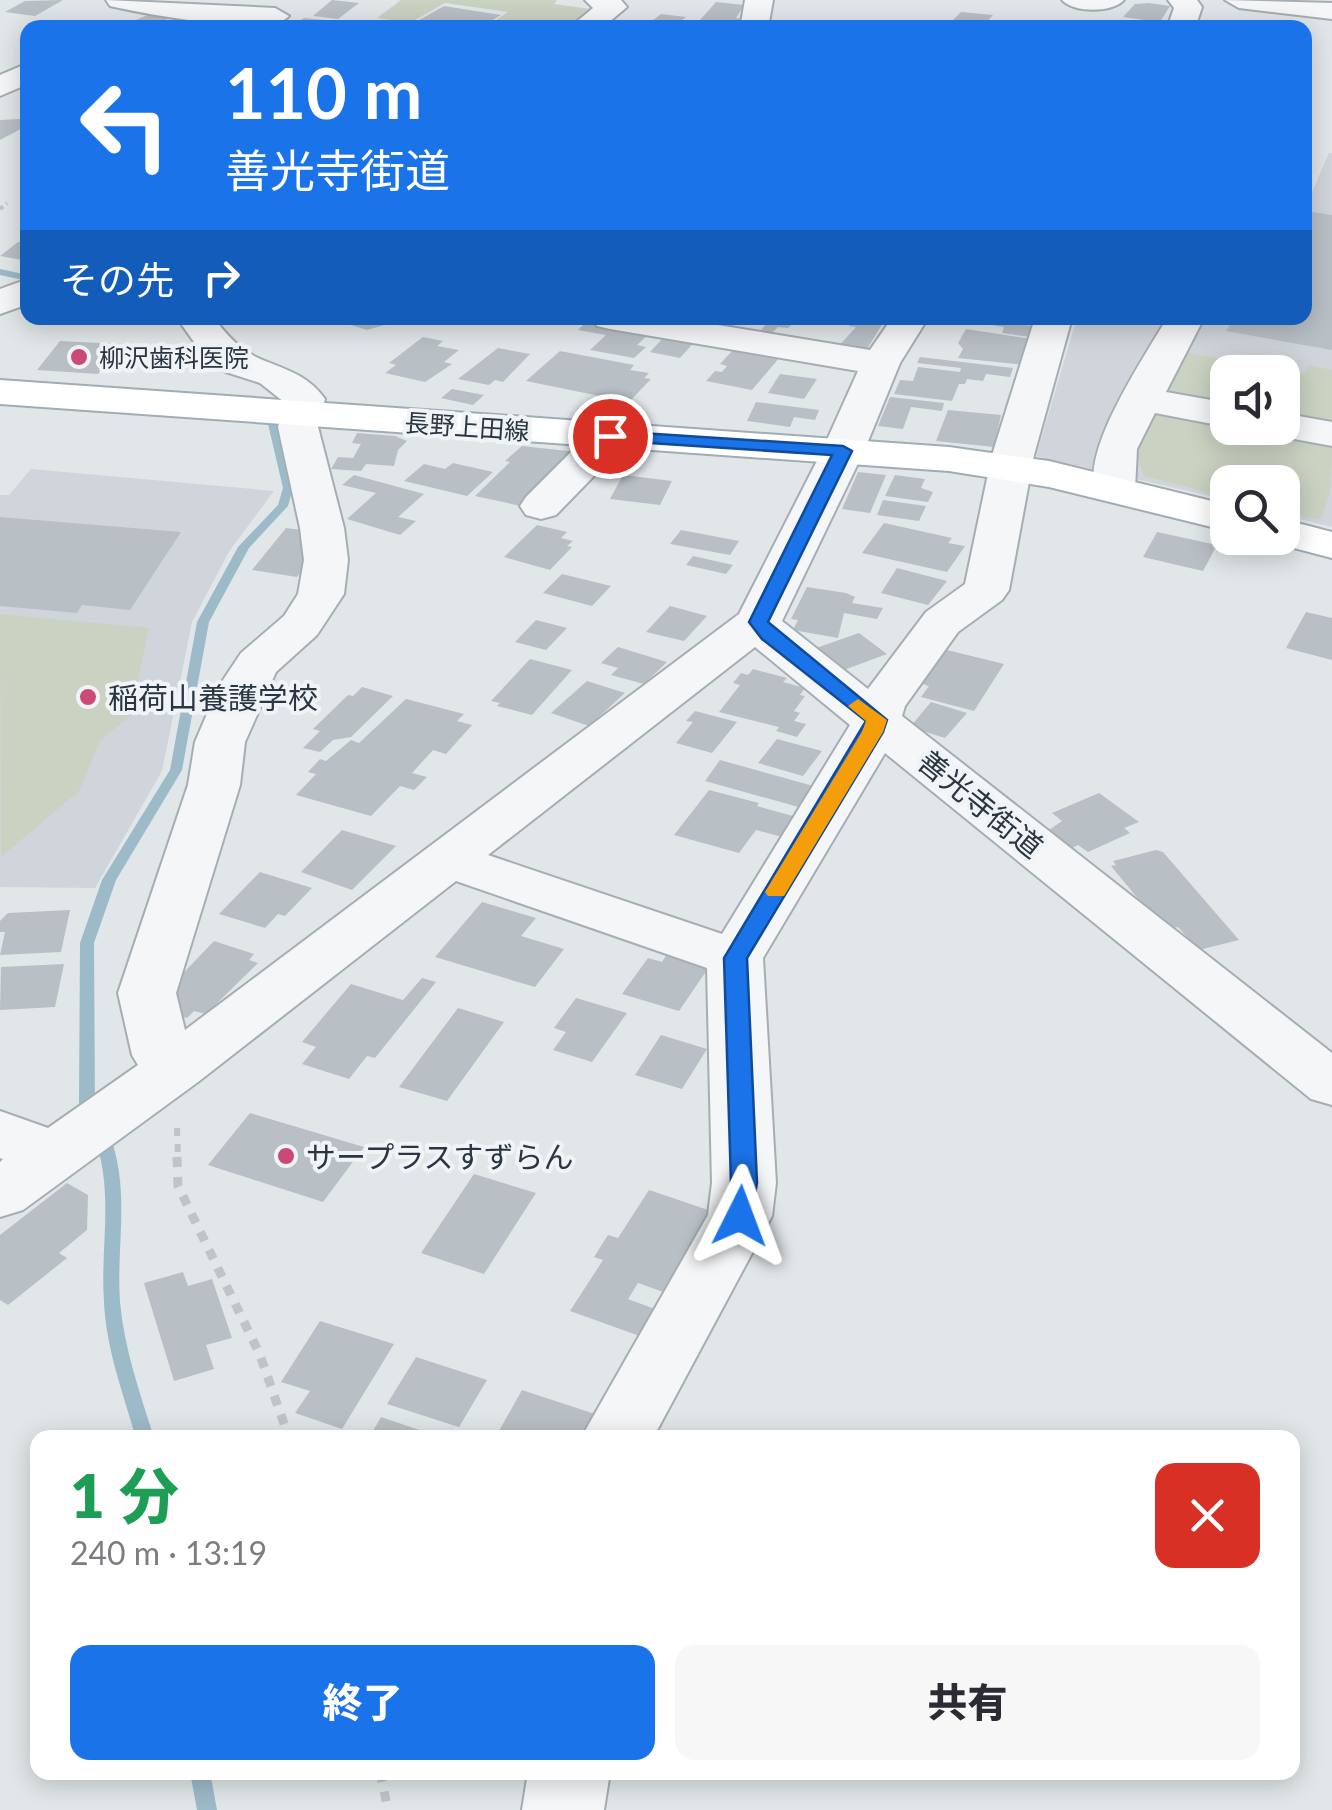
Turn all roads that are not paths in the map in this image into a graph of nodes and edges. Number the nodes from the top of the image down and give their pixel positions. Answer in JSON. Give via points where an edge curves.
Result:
{"nodes":[{"id":1,"x":599,"y":0,"type":"edge"},
{"id":2,"x":1239,"y":0,"type":"edge"},
{"id":3,"x":133,"y":2,"type":"edge"},
{"id":4,"x":1332,"y":11,"type":"edge"},
{"id":5,"x":278,"y":15,"type":"edge"},
{"id":6,"x":114,"y":20,"type":"edge"},
{"id":7,"x":594,"y":20,"type":"edge"},
{"id":8,"x":200,"y":325,"type":"edge"},
{"id":9,"x":660,"y":325,"type":"edge"},
{"id":10,"x":905,"y":325,"type":"edge"},
{"id":11,"x":1052,"y":325,"type":"edge"},
{"id":12,"x":1181,"y":325,"type":"edge"},
{"id":13,"x":881,"y":363,"type":"junction"},
{"id":14,"x":0,"y":392,"type":"edge"},
{"id":15,"x":1141,"y":399,"type":"junction"},
{"id":16,"x":1210,"y":412,"type":"edge"},
{"id":17,"x":302,"y":414,"type":"junction"},
{"id":18,"x":1300,"y":428,"type":"edge"},
{"id":19,"x":1332,"y":434,"type":"edge"},
{"id":20,"x":610,"y":436,"type":"junction"},
{"id":21,"x":843,"y":451,"type":"junction"},
{"id":22,"x":1011,"y":467,"type":"junction"},
{"id":23,"x":1114,"y":488,"type":"junction"},
{"id":24,"x":542,"y":506,"type":"dead end"},
{"id":25,"x":1210,"y":513,"type":"edge"},
{"id":26,"x":1300,"y":535,"type":"edge"},
{"id":27,"x":1330,"y":540,"type":"edge"},
{"id":28,"x":758,"y":622,"type":"junction"},
{"id":29,"x":877,"y":720,"type":"junction"},
{"id":30,"x":446,"y":859,"type":"junction"},
{"id":31,"x":735,"y":958,"type":"junction"},
{"id":32,"x":176,"y":1066,"type":"junction"},
{"id":33,"x":1332,"y":1084,"type":"edge"},
{"id":34,"x":63,"y":1134,"type":"edge"},
{"id":35,"x":0,"y":1194,"type":"edge"},
{"id":36,"x":620,"y":1430,"type":"edge"},
{"id":37,"x":567,"y":1780,"type":"edge"},
{"id":38,"x":563,"y":1810,"type":"edge"}],
"edges":[{"from":1,"to":7,"type":"street","via":[[613,8]]},
{"from":2,"to":4,"type":"street"},
{"from":3,"to":5,"type":"street","via":[[184,12]]},
{"from":3,"to":6,"type":"street"},
{"from":8,"to":17,"type":"street","via":[[240,364],[274,375],[305,399]]},
{"from":9,"to":13,"type":"street"},
{"from":10,"to":13,"type":"street"},
{"from":11,"to":22,"type":"street"},
{"from":12,"to":15,"type":"street"},
{"from":13,"to":21,"type":"street"},
{"from":14,"to":17,"type":"main road","name":"長野上田線"},
{"from":15,"to":16,"type":"street"},
{"from":15,"to":23,"type":"street","via":[[1116,449]]},
{"from":17,"to":20,"type":"main road","name":"長野上田線"},
{"from":17,"to":32,"type":"street","via":[[298,427],[326,560],[321,594],[301,625],[258,662],[220,742],[214,784],[147,992],[162,1055]]},
{"from":18,"to":19,"type":"street"},
{"from":20,"to":21,"type":"main road","name":"長野上田線"},
{"from":20,"to":24,"type":"street"},
{"from":21,"to":22,"type":"main road","name":"長野上田線"},
{"from":21,"to":28,"type":"street"},
{"from":22,"to":23,"type":"main road","name":"長野上田線"},
{"from":22,"to":29,"type":"street","via":[[986,590],[942,622]]},
{"from":23,"to":25,"type":"main road","name":"長野上田線"},
{"from":26,"to":27,"type":"main road"},
{"from":28,"to":29,"type":"street","name":"善光寺街道"},
{"from":28,"to":30,"type":"street"},
{"from":29,"to":31,"type":"street"},
{"from":29,"to":33,"type":"street","name":"善光寺街道"},
{"from":30,"to":31,"type":"street"},
{"from":30,"to":32,"type":"street"},
{"from":31,"to":36,"type":"street","via":[[740,1216]]},
{"from":32,"to":34,"type":"street"},
{"from":34,"to":35,"type":"street"},
{"from":37,"to":38,"type":"street"}]}
